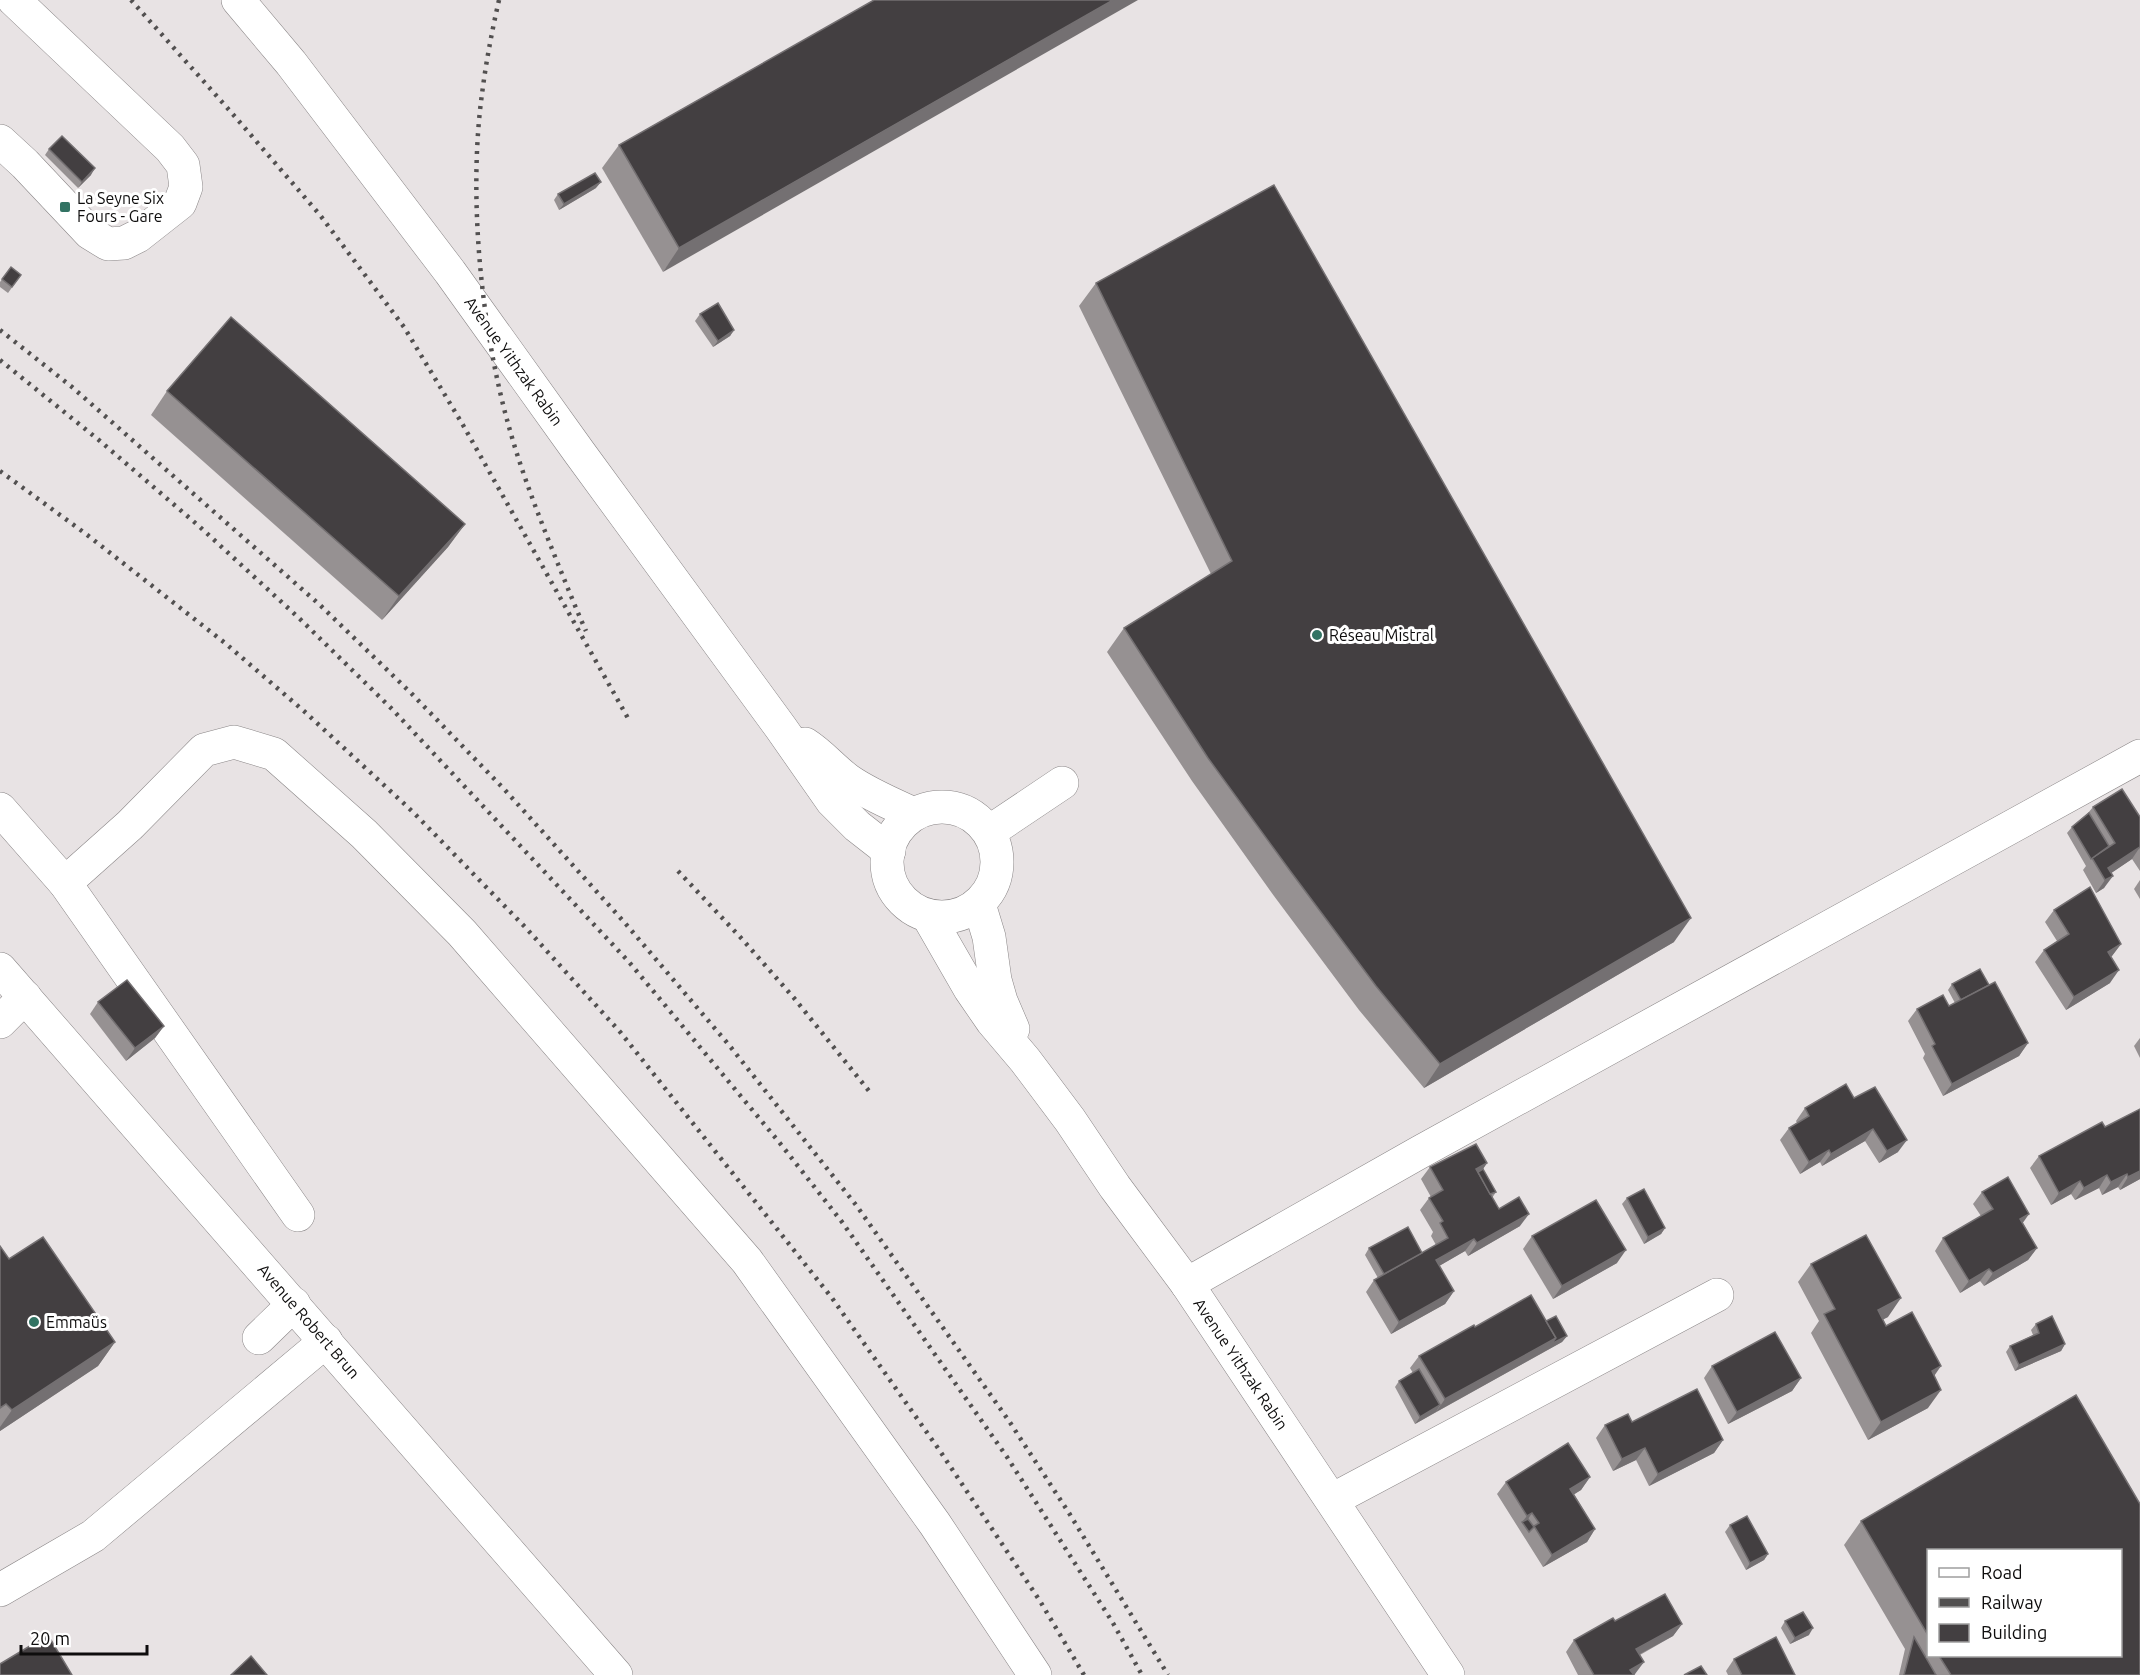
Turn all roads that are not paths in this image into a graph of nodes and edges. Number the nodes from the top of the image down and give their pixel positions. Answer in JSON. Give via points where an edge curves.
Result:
{"nodes":[{"id":1,"x":14,"y":0,"type":"edge"},
{"id":2,"x":238,"y":0,"type":"edge"},
{"id":3,"x":0,"y":141,"type":"edge"},
{"id":4,"x":781,"y":728,"type":"junction"},
{"id":5,"x":2140,"y":756,"type":"edge"},
{"id":6,"x":1062,"y":783,"type":"dead end"},
{"id":7,"x":0,"y":809,"type":"edge"},
{"id":8,"x":915,"y":814,"type":"junction"},
{"id":9,"x":989,"y":832,"type":"junction"},
{"id":10,"x":889,"y":851,"type":"junction"},
{"id":11,"x":65,"y":882,"type":"junction"},
{"id":12,"x":979,"y":904,"type":"junction"},
{"id":13,"x":928,"y":916,"type":"junction"},
{"id":14,"x":0,"y":969,"type":"edge"},
{"id":15,"x":25,"y":997,"type":"junction"},
{"id":16,"x":0,"y":1022,"type":"edge"},
{"id":17,"x":1025,"y":1060,"type":"junction"},
{"id":18,"x":298,"y":1215,"type":"dead end"},
{"id":19,"x":1187,"y":1284,"type":"junction"},
{"id":20,"x":1718,"y":1294,"type":"dead end"},
{"id":21,"x":294,"y":1305,"type":"junction"},
{"id":22,"x":259,"y":1338,"type":"dead end"},
{"id":23,"x":326,"y":1341,"type":"junction"},
{"id":24,"x":1332,"y":1500,"type":"junction"},
{"id":25,"x":0,"y":1590,"type":"edge"},
{"id":26,"x":616,"y":1675,"type":"edge"},
{"id":27,"x":1035,"y":1675,"type":"edge"},
{"id":28,"x":1448,"y":1675,"type":"edge"}],
"edges":[{"from":1,"to":3,"type":"main road","via":[[170,148],[183,165],[186,187],[180,203],[138,236],[124,243],[108,244],[90,233]]},
{"from":2,"to":4,"type":"main road","name":"Avenue Yithzak Rabin","via":[[291,63],[450,272]]},
{"from":4,"to":8,"type":"main road","via":[[818,752],[847,779]]},
{"from":4,"to":10,"type":"main road","name":"Avenue Yithzak Rabin","via":[[832,801]]},
{"from":5,"to":19,"type":"main road"},
{"from":6,"to":9,"type":"main road"},
{"from":7,"to":11,"type":"main road"},
{"from":8,"to":9,"type":"main road","via":[[928,808],[957,808],[971,814]]},
{"from":8,"to":10,"type":"main road","via":[[902,823]]},
{"from":9,"to":12,"type":"main road","via":[[998,865],[989,892]]},
{"from":10,"to":13,"type":"main road","via":[[891,884],[906,904]]},
{"from":11,"to":18,"type":"main road"},
{"from":11,"to":27,"type":"main road","via":[[130,825],[204,750],[234,742],[274,754],[364,834],[462,933],[747,1261],[935,1524]]},
{"from":12,"to":13,"type":"main road","via":[[967,912]]},
{"from":12,"to":17,"type":"main road","via":[[990,937],[1001,1001]]},
{"from":13,"to":17,"type":"main road","via":[[975,997]]},
{"from":14,"to":15,"type":"main road","name":"Avenue Robert Brun"},
{"from":15,"to":16,"type":"main road"},
{"from":15,"to":21,"type":"main road","name":"Avenue Robert Brun"},
{"from":17,"to":19,"type":"main road","name":"Avenue Yithzak Rabin"},
{"from":19,"to":24,"type":"main road","name":"Avenue Yithzak Rabin"},
{"from":20,"to":24,"type":"main road"},
{"from":21,"to":22,"type":"main road"},
{"from":21,"to":23,"type":"main road","name":"Avenue Robert Brun"},
{"from":23,"to":25,"type":"main road","via":[[93,1536]]},
{"from":23,"to":26,"type":"main road","name":"Avenue Robert Brun"},
{"from":24,"to":28,"type":"main road","name":"Avenue Yithzak Rabin"}]}
